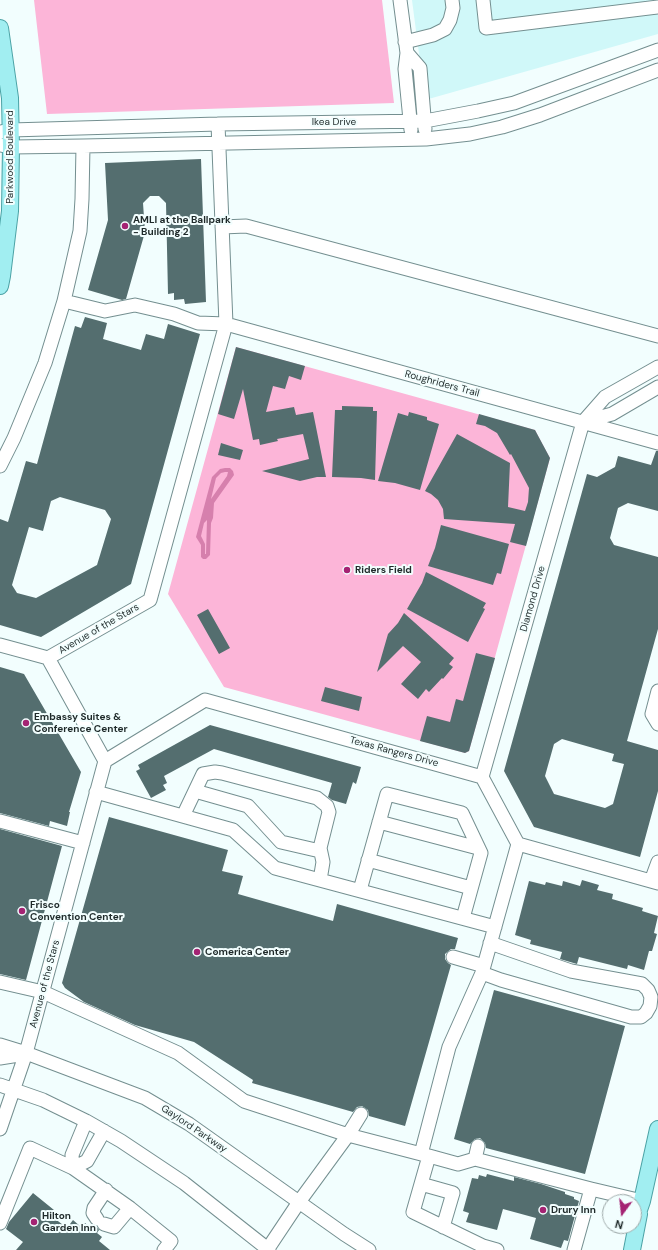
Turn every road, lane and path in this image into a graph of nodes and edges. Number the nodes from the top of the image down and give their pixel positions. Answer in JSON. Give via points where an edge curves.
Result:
{"nodes":[{"id":1,"x":400,"y":0,"type":"edge"},
{"id":2,"x":452,"y":0,"type":"edge"},
{"id":3,"x":483,"y":0,"type":"edge"},
{"id":4,"x":658,"y":8,"type":"edge"},
{"id":5,"x":0,"y":28,"type":"edge"},
{"id":6,"x":406,"y":47,"type":"junction"},
{"id":7,"x":658,"y":50,"type":"edge"},
{"id":8,"x":658,"y":70,"type":"edge"},
{"id":9,"x":425,"y":121,"type":"junction"},
{"id":10,"x":410,"y":122,"type":"junction"},
{"id":11,"x":218,"y":124,"type":"junction"},
{"id":12,"x":5,"y":131,"type":"edge"},
{"id":13,"x":412,"y":140,"type":"junction"},
{"id":14,"x":426,"y":140,"type":"junction"},
{"id":15,"x":219,"y":144,"type":"junction"},
{"id":16,"x":6,"y":146,"type":"edge"},
{"id":17,"x":83,"y":146,"type":"junction"},
{"id":18,"x":222,"y":227,"type":"junction"},
{"id":19,"x":0,"y":286,"type":"edge"},
{"id":20,"x":64,"y":301,"type":"junction"},
{"id":21,"x":226,"y":324,"type":"junction"},
{"id":22,"x":658,"y":336,"type":"edge"},
{"id":23,"x":658,"y":367,"type":"edge"},
{"id":24,"x":658,"y":387,"type":"edge"},
{"id":25,"x":583,"y":422,"type":"junction"},
{"id":26,"x":658,"y":444,"type":"edge"},
{"id":27,"x":0,"y":466,"type":"edge"},
{"id":28,"x":0,"y":645,"type":"edge"},
{"id":29,"x":48,"y":658,"type":"junction"},
{"id":30,"x":658,"y":691,"type":"edge"},
{"id":31,"x":658,"y":724,"type":"edge"},
{"id":32,"x":104,"y":761,"type":"junction"},
{"id":33,"x":482,"y":777,"type":"junction"},
{"id":34,"x":195,"y":791,"type":"junction"},
{"id":35,"x":96,"y":792,"type":"junction"},
{"id":36,"x":183,"y":816,"type":"junction"},
{"id":37,"x":0,"y":821,"type":"edge"},
{"id":38,"x":379,"y":822,"type":"junction"},
{"id":39,"x":83,"y":843,"type":"junction"},
{"id":40,"x":518,"y":844,"type":"junction"},
{"id":41,"x":478,"y":848,"type":"junction"},
{"id":42,"x":320,"y":851,"type":"junction"},
{"id":43,"x":368,"y":860,"type":"junction"},
{"id":44,"x":658,"y":862,"type":"edge"},
{"id":45,"x":320,"y":880,"type":"junction"},
{"id":46,"x":655,"y":882,"type":"edge"},
{"id":47,"x":471,"y":888,"type":"junction"},
{"id":48,"x":360,"y":890,"type":"junction"},
{"id":49,"x":463,"y":918,"type":"junction"},
{"id":50,"x":495,"y":927,"type":"junction"},
{"id":51,"x":490,"y":943,"type":"junction"},
{"id":52,"x":453,"y":957,"type":"dead end"},
{"id":53,"x":483,"y":969,"type":"junction"},
{"id":54,"x":0,"y":982,"type":"edge"},
{"id":55,"x":43,"y":992,"type":"junction"},
{"id":56,"x":0,"y":1045,"type":"edge"},
{"id":57,"x":26,"y":1053,"type":"junction"},
{"id":58,"x":0,"y":1058,"type":"edge"},
{"id":59,"x":0,"y":1085,"type":"edge"},
{"id":60,"x":14,"y":1089,"type":"junction"},
{"id":61,"x":361,"y":1114,"type":"dead end"},
{"id":62,"x":86,"y":1121,"type":"junction"},
{"id":63,"x":0,"y":1129,"type":"edge"},
{"id":64,"x":658,"y":1129,"type":"edge"},
{"id":65,"x":104,"y":1131,"type":"junction"},
{"id":66,"x":348,"y":1135,"type":"junction"},
{"id":67,"x":478,"y":1146,"type":"dead end"},
{"id":68,"x":425,"y":1155,"type":"junction"},
{"id":69,"x":475,"y":1159,"type":"junction"},
{"id":70,"x":74,"y":1168,"type":"junction"},
{"id":71,"x":421,"y":1184,"type":"junction"},
{"id":72,"x":591,"y":1189,"type":"junction"},
{"id":73,"x":106,"y":1190,"type":"junction"},
{"id":74,"x":612,"y":1194,"type":"edge"},
{"id":75,"x":642,"y":1201,"type":"edge"},
{"id":76,"x":299,"y":1202,"type":"junction"},
{"id":77,"x":130,"y":1208,"type":"junction"},
{"id":78,"x":0,"y":1223,"type":"edge"},
{"id":79,"x":443,"y":1227,"type":"junction"},
{"id":80,"x":631,"y":1234,"type":"edge"},
{"id":81,"x":635,"y":1234,"type":"edge"},
{"id":82,"x":164,"y":1250,"type":"edge"},
{"id":83,"x":268,"y":1250,"type":"edge"},
{"id":84,"x":369,"y":1250,"type":"edge"},
{"id":85,"x":497,"y":1250,"type":"edge"},
{"id":86,"x":574,"y":1250,"type":"edge"},
{"id":87,"x":625,"y":1250,"type":"edge"},
{"id":88,"x":632,"y":1250,"type":"edge"}],
"edges":[{"from":1,"to":6,"type":"street"},
{"from":2,"to":6,"type":"street","via":[[453,8],[445,29]]},
{"from":3,"to":4,"type":"street","via":[[486,28]]},
{"from":5,"to":12,"type":"main road","name":"Parkwood Boulevard","via":[[10,98]]},
{"from":6,"to":9,"type":"street","via":[[420,68]]},
{"from":6,"to":10,"type":"street","via":[[405,69]]},
{"from":7,"to":9,"type":"street","name":"Ikea Drive","via":[[514,103]]},
{"from":8,"to":14,"type":"street","name":"Ikea Drive","via":[[502,127]]},
{"from":9,"to":10,"type":"street","name":"Ikea Drive"},
{"from":9,"to":14,"type":"street"},
{"from":10,"to":11,"type":"street","name":"Ikea Drive"},
{"from":10,"to":13,"type":"street"},
{"from":11,"to":12,"type":"street","name":"Ikea Drive"},
{"from":11,"to":15,"type":"street","name":"Avenue of the Stars"},
{"from":12,"to":16,"type":"main road","name":"Parkwood Boulevard"},
{"from":13,"to":14,"type":"street","name":"Ikea Drive"},
{"from":13,"to":15,"type":"street","name":"Ikea Drive"},
{"from":15,"to":17,"type":"street","name":"Ikea Drive"},
{"from":15,"to":18,"type":"street","name":"Avenue of the Stars"},
{"from":16,"to":17,"type":"street","name":"Ikea Drive"},
{"from":16,"to":19,"type":"main road","name":"Parkwood Boulevard","via":[[10,211]]},
{"from":17,"to":20,"type":"street","via":[[80,231]]},
{"from":18,"to":21,"type":"street","name":"Avenue of the Stars"},
{"from":18,"to":22,"type":"street","via":[[246,226]]},
{"from":20,"to":21,"type":"street","name":"Roughriders Trail","via":[[105,311],[135,306],[174,314],[198,323]]},
{"from":20,"to":27,"type":"street","via":[[45,363]]},
{"from":21,"to":25,"type":"street","name":"Roughriders Trail"},
{"from":21,"to":29,"type":"street","name":"Avenue of the Stars","via":[[150,600]]},
{"from":23,"to":25,"type":"street","via":[[605,397]]},
{"from":24,"to":25,"type":"street","via":[[612,414]]},
{"from":25,"to":26,"type":"street","name":"Roughriders Trail"},
{"from":25,"to":33,"type":"street","name":"Diamond Drive"},
{"from":28,"to":29,"type":"street"},
{"from":29,"to":32,"type":"street","name":"Avenue of the Stars"},
{"from":30,"to":31,"type":"street","via":[[652,714]]},
{"from":32,"to":33,"type":"street","name":"Texas Rangers Drive","via":[[204,700]]},
{"from":32,"to":35,"type":"street","name":"Avenue of the Stars"},
{"from":33,"to":40,"type":"street"},
{"from":34,"to":36,"type":"street"},
{"from":34,"to":42,"type":"street","via":[[248,806],[281,842]]},
{"from":34,"to":42,"type":"street","via":[[203,774],[214,772],[317,798],[327,806],[328,812]]},
{"from":35,"to":36,"type":"street"},
{"from":35,"to":39,"type":"street","name":"Avenue of the Stars"},
{"from":36,"to":45,"type":"street","via":[[233,830],[275,868]]},
{"from":37,"to":39,"type":"street"},
{"from":38,"to":41,"type":"street"},
{"from":38,"to":41,"type":"street","via":[[387,794],[455,811],[462,813]]},
{"from":38,"to":43,"type":"street"},
{"from":39,"to":55,"type":"street","name":"Avenue of the Stars"},
{"from":40,"to":46,"type":"street"},
{"from":40,"to":50,"type":"street"},
{"from":41,"to":47,"type":"street","via":[[481,853]]},
{"from":42,"to":45,"type":"street","via":[[323,862]]},
{"from":43,"to":47,"type":"street"},
{"from":43,"to":48,"type":"street"},
{"from":44,"to":46,"type":"street"},
{"from":45,"to":48,"type":"street"},
{"from":47,"to":49,"type":"street"},
{"from":48,"to":49,"type":"street"},
{"from":49,"to":50,"type":"street"},
{"from":50,"to":51,"type":"street"},
{"from":51,"to":53,"type":"street"},
{"from":51,"to":53,"type":"street","via":[[571,971],[642,984],[651,998],[650,1006],[641,1017],[631,1017],[501,980]]},
{"from":52,"to":53,"type":"street"},
{"from":53,"to":68,"type":"street","via":[[449,1047]]},
{"from":54,"to":55,"type":"street"},
{"from":55,"to":57,"type":"street","name":"Avenue of the Stars"},
{"from":55,"to":66,"type":"street","via":[[178,1052],[244,1101]]},
{"from":56,"to":57,"type":"street","name":"Gaylord Parkway"},
{"from":57,"to":58,"type":"street"},
{"from":57,"to":60,"type":"street","name":"Avenue of the Stars"},
{"from":57,"to":76,"type":"street","name":"Gaylord Parkway","via":[[145,1098],[189,1124]]},
{"from":59,"to":60,"type":"street"},
{"from":60,"to":62,"type":"street"},
{"from":60,"to":63,"type":"street","name":"Avenue of the Stars"},
{"from":61,"to":66,"type":"street"},
{"from":62,"to":65,"type":"street"},
{"from":62,"to":70,"type":"street","via":[[72,1155]]},
{"from":64,"to":75,"type":"main road"},
{"from":65,"to":70,"type":"street","via":[[87,1161]]},
{"from":65,"to":83,"type":"street","via":[[184,1183]]},
{"from":66,"to":68,"type":"street"},
{"from":66,"to":76,"type":"street"},
{"from":67,"to":69,"type":"street"},
{"from":68,"to":69,"type":"street","via":[[458,1164]]},
{"from":68,"to":71,"type":"street"},
{"from":69,"to":72,"type":"street"},
{"from":70,"to":73,"type":"street"},
{"from":70,"to":78,"type":"street","via":[[30,1148]]},
{"from":71,"to":79,"type":"street","via":[[413,1212]]},
{"from":71,"to":79,"type":"street","via":[[453,1194]]},
{"from":72,"to":74,"type":"street"},
{"from":72,"to":86,"type":"street"},
{"from":73,"to":77,"type":"street"},
{"from":73,"to":77,"type":"street","via":[[93,1213],[101,1221],[114,1227]]},
{"from":76,"to":83,"type":"street"},
{"from":76,"to":84,"type":"street","name":"Gaylord Parkway"},
{"from":77,"to":82,"type":"street","via":[[171,1241]]},
{"from":79,"to":85,"type":"street"},
{"from":80,"to":87,"type":"main road"},
{"from":81,"to":88,"type":"main road"}]}
